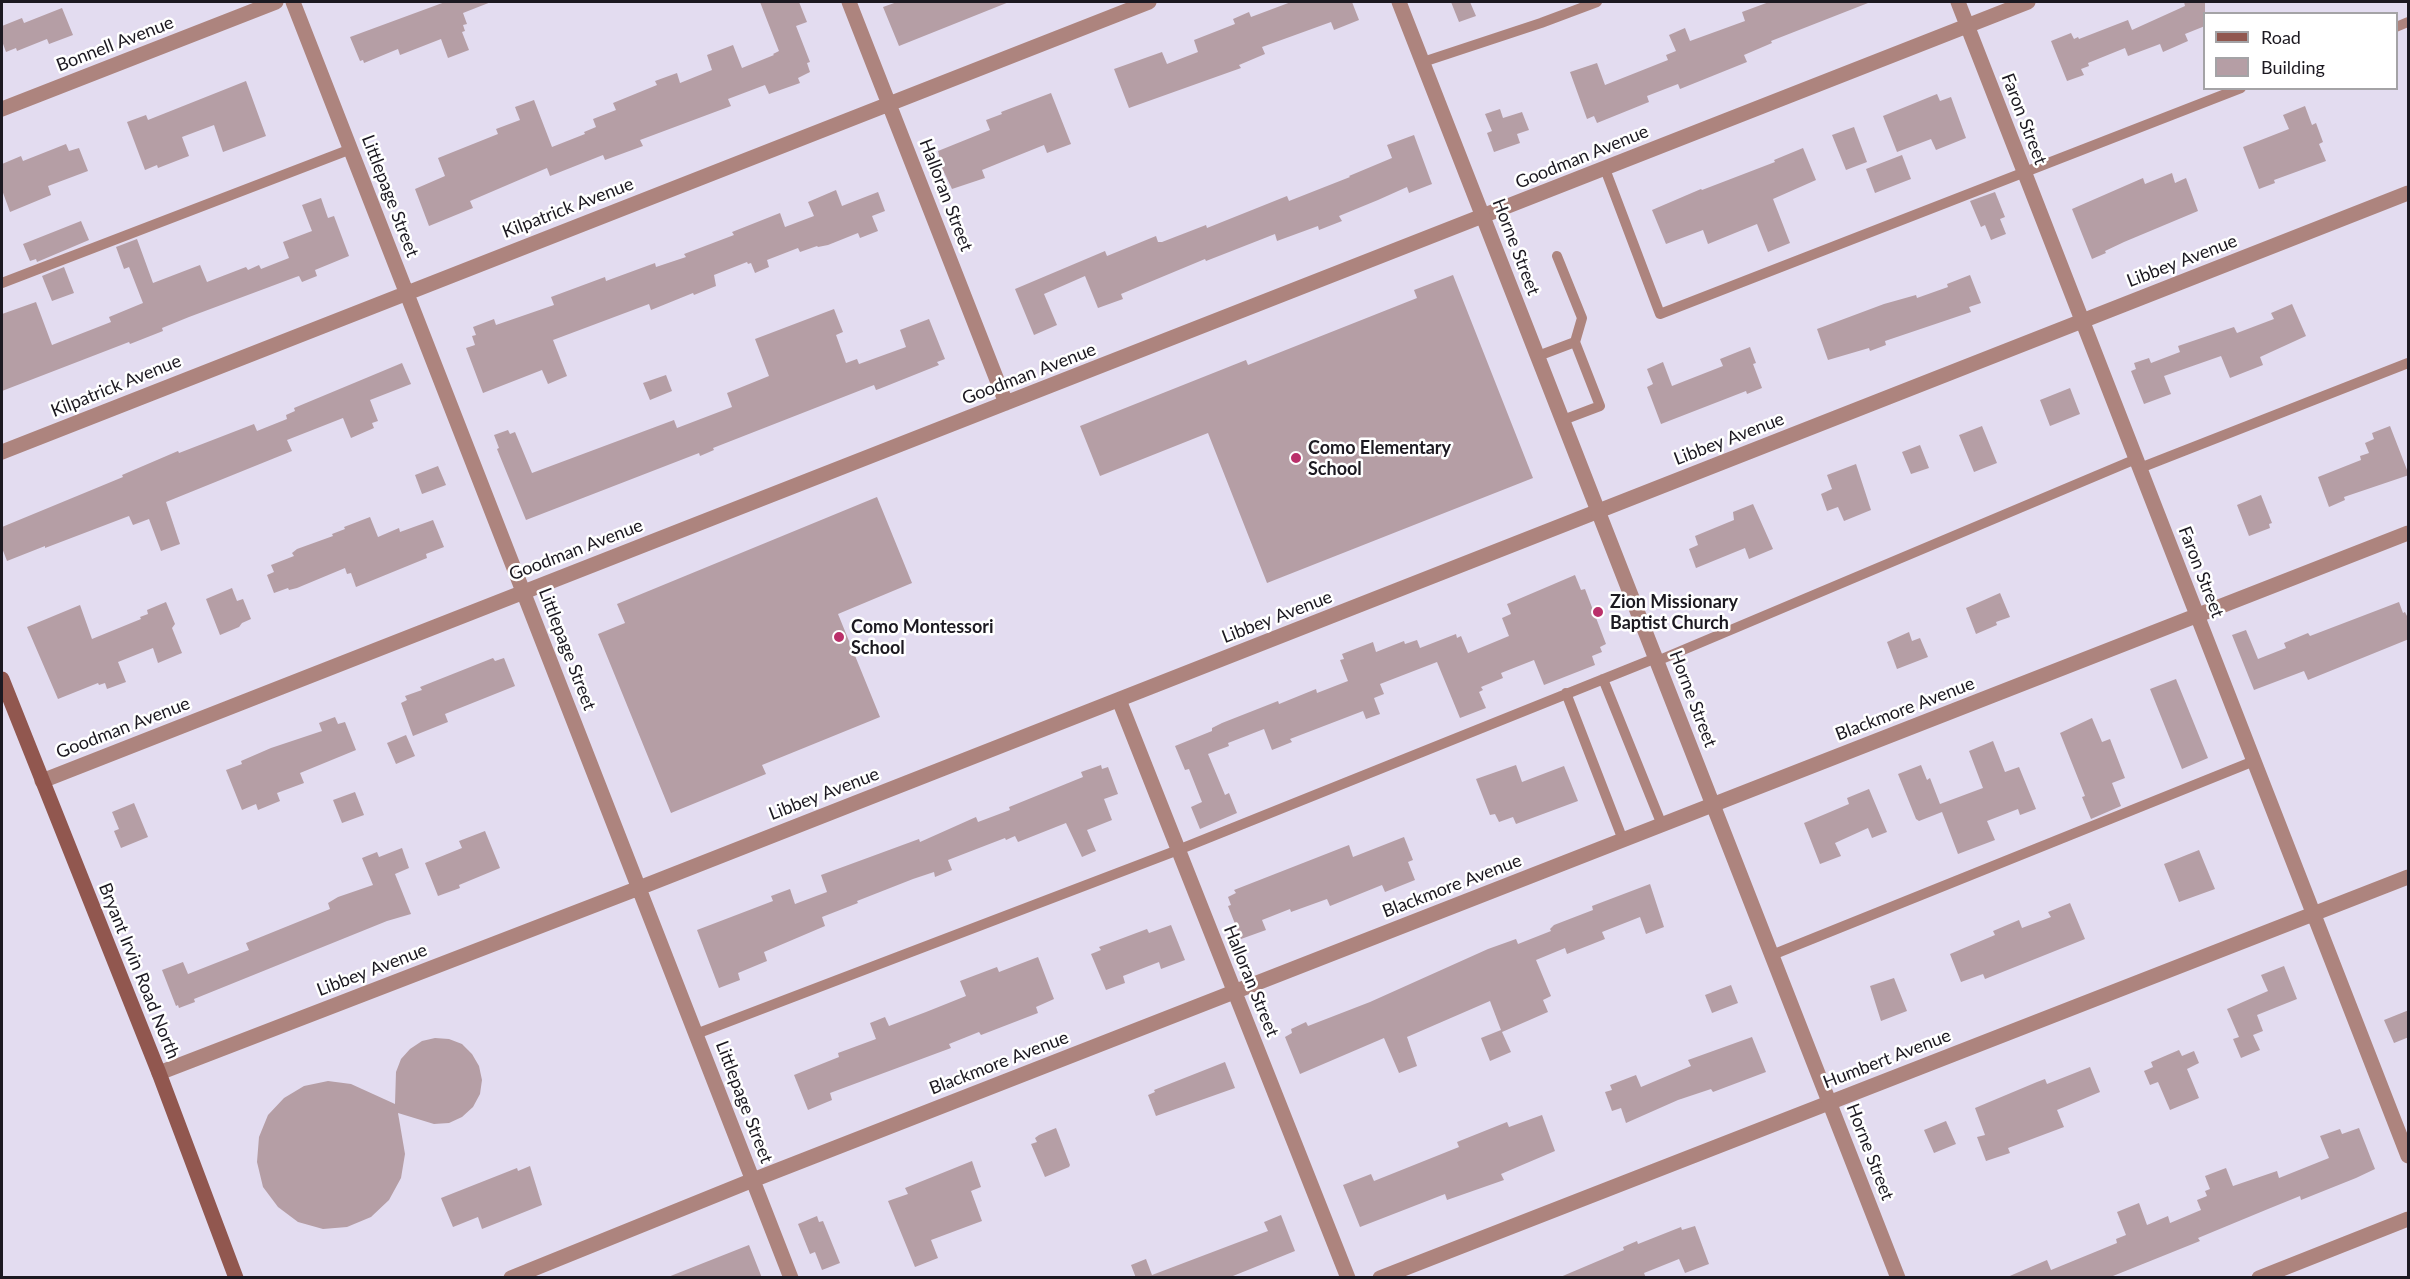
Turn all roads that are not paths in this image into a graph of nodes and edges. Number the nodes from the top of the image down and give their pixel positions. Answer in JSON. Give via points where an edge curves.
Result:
{"nodes":[{"id":1,"x":276,"y":2,"type":"edge"},
{"id":2,"x":293,"y":2,"type":"edge"},
{"id":3,"x":849,"y":2,"type":"edge"},
{"id":4,"x":1149,"y":2,"type":"edge"},
{"id":5,"x":1399,"y":2,"type":"edge"},
{"id":6,"x":1597,"y":2,"type":"edge"},
{"id":7,"x":1958,"y":2,"type":"edge"},
{"id":8,"x":2028,"y":2,"type":"edge"},
{"id":9,"x":1967,"y":26,"type":"junction"},
{"id":10,"x":1423,"y":62,"type":"junction"},
{"id":11,"x":2236,"y":90,"type":"edge"},
{"id":12,"x":889,"y":103,"type":"junction"},
{"id":13,"x":2,"y":109,"type":"edge"},
{"id":14,"x":351,"y":149,"type":"junction"},
{"id":15,"x":1605,"y":169,"type":"junction"},
{"id":16,"x":2025,"y":174,"type":"junction"},
{"id":17,"x":2409,"y":193,"type":"edge"},
{"id":18,"x":1484,"y":217,"type":"junction"},
{"id":19,"x":1557,"y":256,"type":"dead end"},
{"id":20,"x":2,"y":283,"type":"edge"},
{"id":21,"x":406,"y":292,"type":"junction"},
{"id":22,"x":2083,"y":321,"type":"junction"},
{"id":23,"x":1575,"y":342,"type":"junction"},
{"id":24,"x":1538,"y":356,"type":"junction"},
{"id":25,"x":2409,"y":363,"type":"edge"},
{"id":26,"x":1006,"y":403,"type":"junction"},
{"id":27,"x":1563,"y":420,"type":"junction"},
{"id":28,"x":2,"y":452,"type":"edge"},
{"id":29,"x":2138,"y":464,"type":"junction"},
{"id":30,"x":1598,"y":511,"type":"junction"},
{"id":31,"x":2409,"y":533,"type":"edge"},
{"id":32,"x":524,"y":592,"type":"junction"},
{"id":33,"x":2198,"y":615,"type":"junction"},
{"id":34,"x":1656,"y":659,"type":"junction"},
{"id":35,"x":2,"y":679,"type":"edge"},
{"id":36,"x":1603,"y":679,"type":"junction"},
{"id":37,"x":1566,"y":693,"type":"junction"},
{"id":38,"x":1119,"y":700,"type":"junction"},
{"id":39,"x":2254,"y":761,"type":"junction"},
{"id":40,"x":42,"y":781,"type":"junction"},
{"id":41,"x":1713,"y":805,"type":"junction"},
{"id":42,"x":1662,"y":825,"type":"junction"},
{"id":43,"x":1623,"y":840,"type":"junction"},
{"id":44,"x":1178,"y":850,"type":"junction"},
{"id":45,"x":2409,"y":876,"type":"edge"},
{"id":46,"x":639,"y":888,"type":"junction"},
{"id":47,"x":2314,"y":914,"type":"junction"},
{"id":48,"x":1772,"y":955,"type":"junction"},
{"id":49,"x":1234,"y":992,"type":"junction"},
{"id":50,"x":696,"y":1034,"type":"junction"},
{"id":51,"x":159,"y":1073,"type":"junction"},
{"id":52,"x":1830,"y":1102,"type":"junction"},
{"id":53,"x":2409,"y":1156,"type":"edge"},
{"id":54,"x":753,"y":1180,"type":"junction"},
{"id":55,"x":2409,"y":1219,"type":"edge"},
{"id":56,"x":236,"y":1278,"type":"edge"},
{"id":57,"x":511,"y":1278,"type":"edge"},
{"id":58,"x":791,"y":1278,"type":"edge"},
{"id":59,"x":1348,"y":1278,"type":"edge"},
{"id":60,"x":1380,"y":1278,"type":"edge"},
{"id":61,"x":1898,"y":1278,"type":"edge"},
{"id":62,"x":2259,"y":1278,"type":"edge"}],
"edges":[{"from":1,"to":13,"type":"street","name":"Bonnell Avenue"},
{"from":2,"to":14,"type":"street","name":"Littlepage Street"},
{"from":3,"to":12,"type":"street","name":"Halloran Street"},
{"from":4,"to":12,"type":"street","name":"Kilpatrick Avenue"},
{"from":5,"to":10,"type":"street","name":"Horne Street"},
{"from":6,"to":10,"type":"lane"},
{"from":7,"to":9,"type":"street","name":"Faron Street"},
{"from":8,"to":9,"type":"street","name":"Goodman Avenue"},
{"from":9,"to":15,"type":"street","name":"Goodman Avenue"},
{"from":9,"to":16,"type":"street","name":"Faron Street"},
{"from":10,"to":18,"type":"street","name":"Horne Street"},
{"from":11,"to":16,"type":"lane"},
{"from":12,"to":21,"type":"street","name":"Kilpatrick Avenue"},
{"from":12,"to":26,"type":"street","name":"Halloran Street"},
{"from":14,"to":20,"type":"lane"},
{"from":14,"to":21,"type":"street","name":"Littlepage Street"},
{"from":15,"to":16,"type":"lane","via":[[1660,314]]},
{"from":15,"to":18,"type":"street","name":"Goodman Avenue"},
{"from":16,"to":22,"type":"street","name":"Faron Street"},
{"from":17,"to":22,"type":"street","name":"Libbey Avenue"},
{"from":18,"to":24,"type":"street","name":"Horne Street"},
{"from":18,"to":26,"type":"street","name":"Goodman Avenue"},
{"from":19,"to":23,"type":"lane","via":[[1582,318]]},
{"from":21,"to":28,"type":"street","name":"Kilpatrick Avenue"},
{"from":21,"to":32,"type":"street","name":"Littlepage Street"},
{"from":22,"to":29,"type":"street","name":"Faron Street"},
{"from":22,"to":30,"type":"street","name":"Libbey Avenue"},
{"from":23,"to":24,"type":"lane"},
{"from":23,"to":27,"type":"lane","via":[[1600,406]]},
{"from":24,"to":27,"type":"street","name":"Horne Street"},
{"from":25,"to":29,"type":"lane"},
{"from":26,"to":32,"type":"street","name":"Goodman Avenue"},
{"from":27,"to":30,"type":"street","name":"Horne Street"},
{"from":29,"to":33,"type":"street","name":"Faron Street"},
{"from":29,"to":34,"type":"lane"},
{"from":30,"to":34,"type":"street","name":"Horne Street"},
{"from":30,"to":38,"type":"street","name":"Libbey Avenue"},
{"from":31,"to":33,"type":"street","name":"Blackmore Avenue"},
{"from":32,"to":40,"type":"street","name":"Goodman Avenue"},
{"from":32,"to":46,"type":"street","name":"Littlepage Street"},
{"from":33,"to":39,"type":"street","name":"Faron Street"},
{"from":33,"to":41,"type":"street","name":"Blackmore Avenue"},
{"from":34,"to":36,"type":"lane"},
{"from":34,"to":41,"type":"street","name":"Horne Street"},
{"from":35,"to":40,"type":"main road","name":"Bryant Irvin Road North"},
{"from":36,"to":37,"type":"lane"},
{"from":36,"to":42,"type":"lane"},
{"from":37,"to":43,"type":"lane"},
{"from":37,"to":44,"type":"lane"},
{"from":38,"to":44,"type":"street","name":"Halloran Street"},
{"from":38,"to":46,"type":"street","name":"Libbey Avenue"},
{"from":39,"to":47,"type":"street","name":"Faron Street"},
{"from":39,"to":48,"type":"lane"},
{"from":40,"to":51,"type":"main road","name":"Bryant Irvin Road North"},
{"from":41,"to":42,"type":"street","name":"Blackmore Avenue"},
{"from":41,"to":48,"type":"street","name":"Horne Street"},
{"from":42,"to":43,"type":"street","name":"Blackmore Avenue"},
{"from":43,"to":49,"type":"street","name":"Blackmore Avenue"},
{"from":44,"to":49,"type":"street","name":"Halloran Street"},
{"from":44,"to":50,"type":"lane"},
{"from":45,"to":47,"type":"street","name":"Humbert Avenue"},
{"from":46,"to":50,"type":"street","name":"Littlepage Street"},
{"from":46,"to":51,"type":"street","name":"Libbey Avenue"},
{"from":47,"to":52,"type":"street","name":"Humbert Avenue"},
{"from":47,"to":53,"type":"street","name":"Faron Street"},
{"from":48,"to":52,"type":"street","name":"Horne Street"},
{"from":49,"to":54,"type":"street","name":"Blackmore Avenue"},
{"from":49,"to":59,"type":"street","name":"Halloran Street"},
{"from":50,"to":54,"type":"street","name":"Littlepage Street"},
{"from":51,"to":56,"type":"main road","name":"Bryant Irvin Road North"},
{"from":52,"to":60,"type":"street","name":"Humbert Avenue"},
{"from":52,"to":61,"type":"street","name":"Horne Street"},
{"from":54,"to":57,"type":"street","name":"Blackmore Avenue"},
{"from":54,"to":58,"type":"street","name":"Littlepage Street"},
{"from":55,"to":62,"type":"street"}]}
